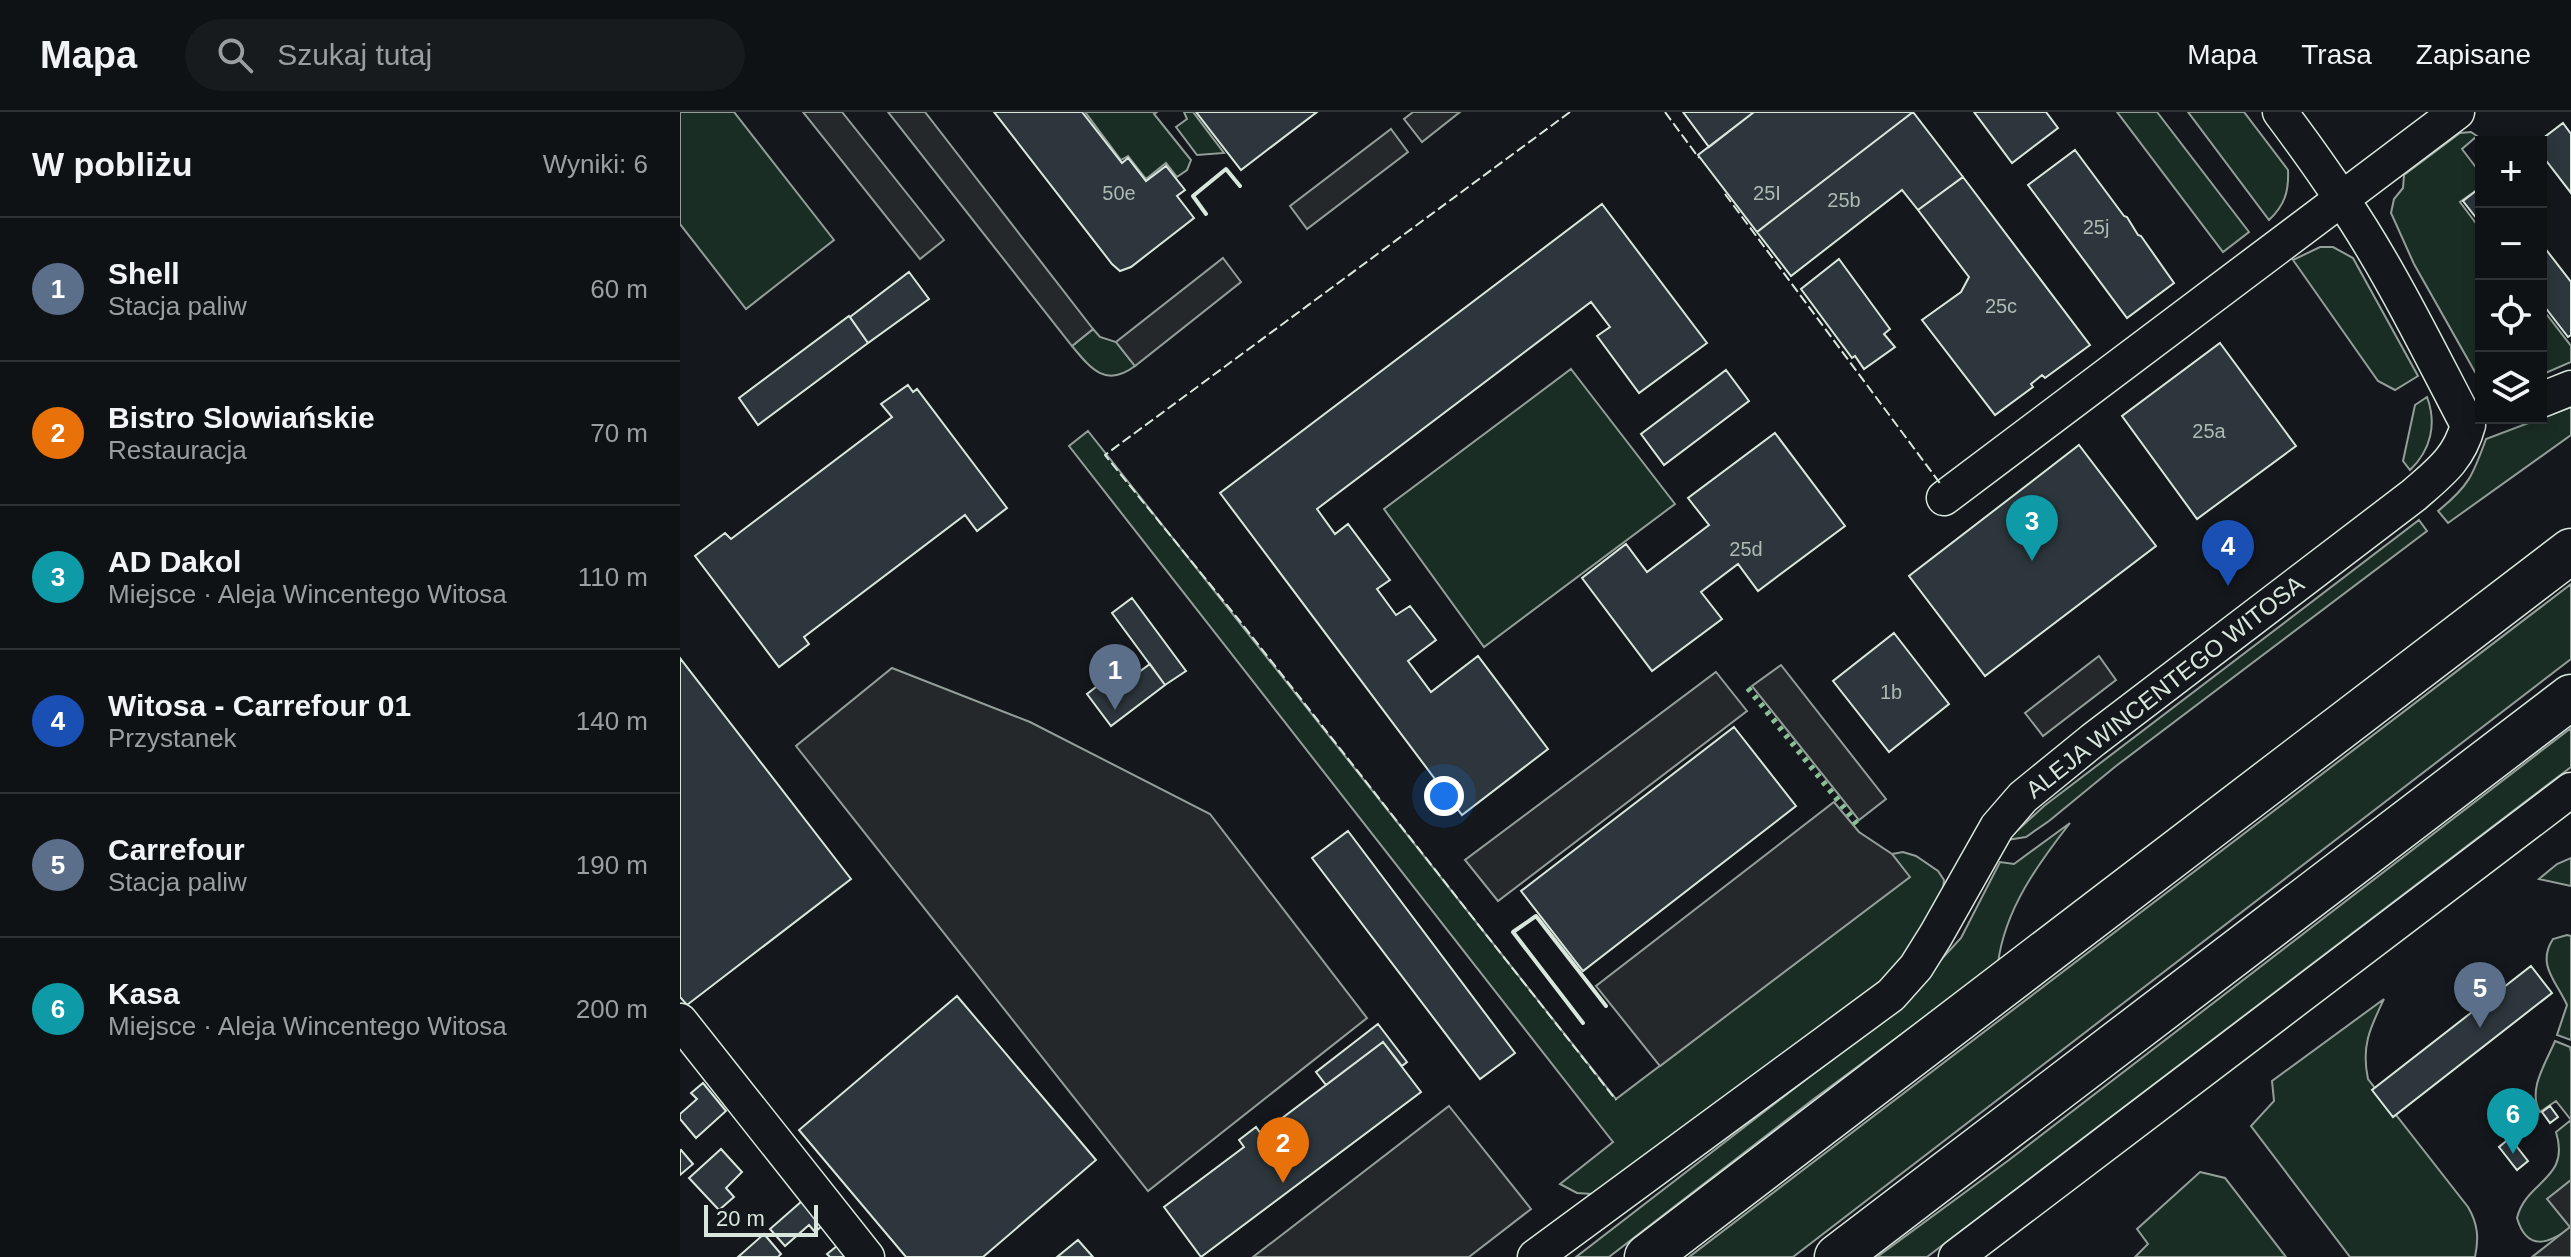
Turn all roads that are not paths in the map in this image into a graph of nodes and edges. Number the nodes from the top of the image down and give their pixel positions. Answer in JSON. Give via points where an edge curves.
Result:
{"nodes":[{"id":1,"x":2280,"y":112,"type":"edge"},
{"id":2,"x":2457,"y":112,"type":"edge"},
{"id":3,"x":2342,"y":199,"type":"junction"},
{"id":4,"x":2571,"y":388,"type":"edge"},
{"id":5,"x":2547,"y":398,"type":"edge"},
{"id":6,"x":2475,"y":417,"type":"edge"},
{"id":7,"x":2478,"y":424,"type":"edge"},
{"id":8,"x":1944,"y":498,"type":"dead end"},
{"id":9,"x":2571,"y":551,"type":"edge"},
{"id":10,"x":2571,"y":697,"type":"edge"},
{"id":11,"x":2571,"y":790,"type":"edge"},
{"id":12,"x":2527,"y":823,"type":"junction"},
{"id":13,"x":2571,"y":823,"type":"edge"},
{"id":14,"x":680,"y":1021,"type":"edge"},
{"id":15,"x":867,"y":1257,"type":"edge"},
{"id":16,"x":1535,"y":1257,"type":"edge"},
{"id":17,"x":1647,"y":1257,"type":"edge"},
{"id":18,"x":1837,"y":1257,"type":"edge"},
{"id":19,"x":1956,"y":1257,"type":"edge"}],
"edges":[{"from":1,"to":3,"type":"street"},
{"from":2,"to":3,"type":"street"},
{"from":3,"to":6,"type":"street","via":[[2444,377]]},
{"from":3,"to":8,"type":"street"},
{"from":4,"to":5,"type":"street"},
{"from":7,"to":16,"type":"street","name":"ALEJA WINCENTEGO WITOSA","via":[[2452,460],[2414,495],[2023,797],[1997,827],[1916,967],[1891,995]]},
{"from":9,"to":17,"type":"main road"},
{"from":10,"to":18,"type":"main road"},
{"from":11,"to":12,"type":"street"},
{"from":12,"to":13,"type":"street"},
{"from":12,"to":19,"type":"street"},
{"from":14,"to":15,"type":"street"}]}
